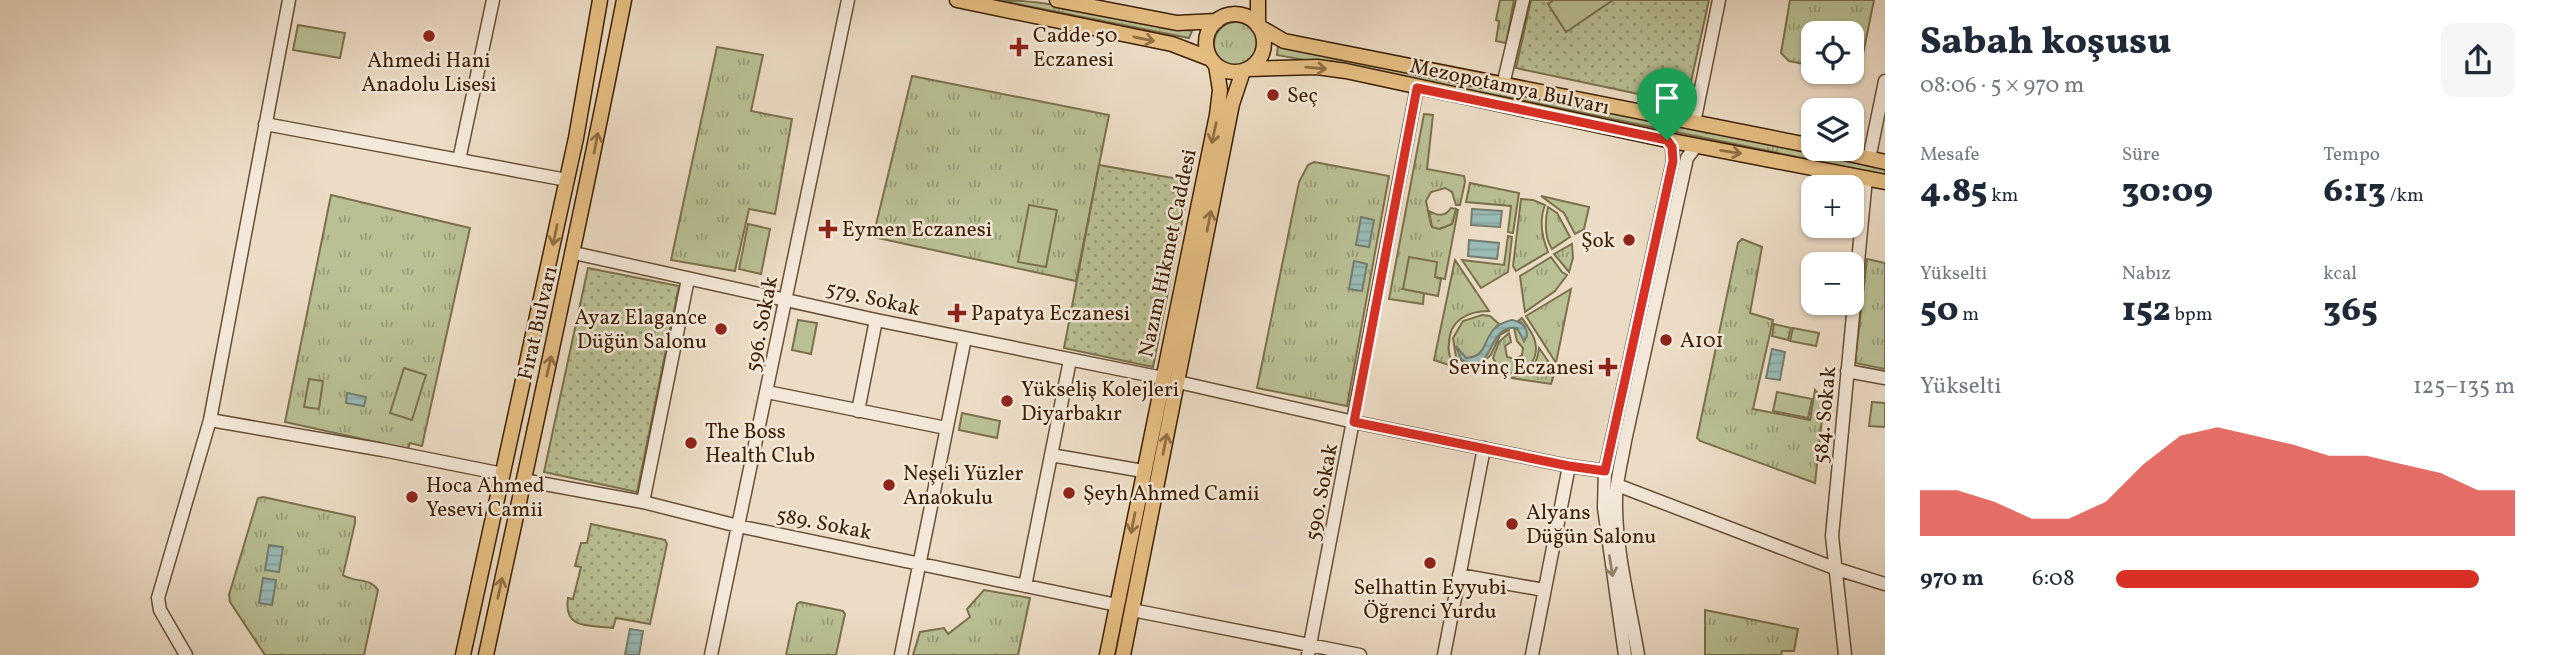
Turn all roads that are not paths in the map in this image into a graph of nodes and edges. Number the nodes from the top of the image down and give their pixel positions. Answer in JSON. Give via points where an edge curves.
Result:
{"nodes":[{"id":1,"x":289,"y":0,"type":"edge"},
{"id":2,"x":493,"y":0,"type":"edge"},
{"id":3,"x":600,"y":0,"type":"edge"},
{"id":4,"x":624,"y":0,"type":"edge"},
{"id":5,"x":848,"y":0,"type":"edge"},
{"id":6,"x":957,"y":0,"type":"edge"},
{"id":7,"x":1058,"y":0,"type":"edge"},
{"id":8,"x":1240,"y":0,"type":"edge"},
{"id":9,"x":1258,"y":0,"type":"edge"},
{"id":10,"x":1523,"y":0,"type":"edge"},
{"id":11,"x":1719,"y":0,"type":"edge"},
{"id":12,"x":1222,"y":18,"type":"junction"},
{"id":13,"x":1258,"y":26,"type":"junction"},
{"id":14,"x":1213,"y":62,"type":"junction"},
{"id":15,"x":1246,"y":70,"type":"junction"},
{"id":16,"x":1885,"y":81,"type":"edge"},
{"id":17,"x":1503,"y":85,"type":"junction"},
{"id":18,"x":1417,"y":88,"type":"junction"},
{"id":19,"x":1694,"y":123,"type":"junction"},
{"id":20,"x":265,"y":124,"type":"junction"},
{"id":21,"x":1667,"y":140,"type":"junction"},
{"id":22,"x":1801,"y":143,"type":"edge"},
{"id":23,"x":1696,"y":146,"type":"junction"},
{"id":24,"x":1864,"y":158,"type":"edge"},
{"id":25,"x":1869,"y":159,"type":"junction"},
{"id":26,"x":458,"y":160,"type":"junction"},
{"id":27,"x":1885,"y":162,"type":"edge"},
{"id":28,"x":1866,"y":178,"type":"junction"},
{"id":29,"x":567,"y":180,"type":"junction"},
{"id":30,"x":1885,"y":182,"type":"edge"},
{"id":31,"x":574,"y":253,"type":"junction"},
{"id":32,"x":688,"y":279,"type":"junction"},
{"id":33,"x":786,"y":298,"type":"junction"},
{"id":34,"x":876,"y":320,"type":"junction"},
{"id":35,"x":965,"y":338,"type":"junction"},
{"id":36,"x":1070,"y":360,"type":"junction"},
{"id":37,"x":1847,"y":371,"type":"junction"},
{"id":38,"x":1885,"y":378,"type":"edge"},
{"id":39,"x":1170,"y":380,"type":"junction"},
{"id":40,"x":767,"y":392,"type":"junction"},
{"id":41,"x":858,"y":411,"type":"junction"},
{"id":42,"x":210,"y":420,"type":"junction"},
{"id":43,"x":1354,"y":422,"type":"junction"},
{"id":44,"x":946,"y":428,"type":"junction"},
{"id":45,"x":1484,"y":448,"type":"junction"},
{"id":46,"x":1051,"y":456,"type":"junction"},
{"id":47,"x":1569,"y":466,"type":"junction"},
{"id":48,"x":1143,"y":471,"type":"junction"},
{"id":49,"x":1605,"y":471,"type":"junction"},
{"id":50,"x":503,"y":474,"type":"junction"},
{"id":51,"x":523,"y":480,"type":"junction"},
{"id":52,"x":1617,"y":485,"type":"junction"},
{"id":53,"x":643,"y":502,"type":"junction"},
{"id":54,"x":738,"y":526,"type":"junction"},
{"id":55,"x":920,"y":562,"type":"junction"},
{"id":56,"x":1834,"y":568,"type":"junction"},
{"id":57,"x":1459,"y":575,"type":"junction"},
{"id":58,"x":1885,"y":584,"type":"edge"},
{"id":59,"x":1025,"y":586,"type":"junction"},
{"id":60,"x":1544,"y":590,"type":"junction"},
{"id":61,"x":1117,"y":605,"type":"junction"},
{"id":62,"x":1132,"y":610,"type":"junction"},
{"id":63,"x":1310,"y":649,"type":"edge"},
{"id":64,"x":186,"y":655,"type":"edge"},
{"id":65,"x":463,"y":655,"type":"edge"},
{"id":66,"x":486,"y":655,"type":"edge"},
{"id":67,"x":711,"y":655,"type":"edge"},
{"id":68,"x":901,"y":655,"type":"edge"},
{"id":69,"x":1107,"y":655,"type":"edge"},
{"id":70,"x":1123,"y":655,"type":"edge"},
{"id":71,"x":1360,"y":655,"type":"edge"},
{"id":72,"x":1444,"y":655,"type":"edge"},
{"id":73,"x":1532,"y":655,"type":"edge"},
{"id":74,"x":1625,"y":655,"type":"edge"},
{"id":75,"x":1638,"y":655,"type":"edge"},
{"id":76,"x":1845,"y":655,"type":"edge"}],
"edges":[{"from":1,"to":20,"type":"street"},
{"from":2,"to":26,"type":"street"},
{"from":3,"to":29,"type":"main road","name":"Fırat Bulvarı"},
{"from":31,"to":4,"type":"main road","name":"Fırat Bulvarı","one_way":true},
{"from":5,"to":33,"type":"street","name":"596. Sokak"},
{"from":6,"to":14,"type":"main road","one_way":true,"via":[[1172,44]]},
{"from":7,"to":12,"type":"main road","via":[[1177,23]]},
{"from":8,"to":12,"type":"main road"},
{"from":9,"to":13,"type":"main road"},
{"from":10,"to":17,"type":"street"},
{"from":11,"to":19,"type":"street"},
{"from":12,"to":13,"type":"main road","via":[[1244,16]]},
{"from":12,"to":14,"type":"main road","via":[[1206,39]]},
{"from":13,"to":15,"type":"main road","via":[[1263,50]]},
{"from":13,"to":17,"type":"main road","via":[[1284,41]]},
{"from":14,"to":15,"type":"main road","via":[[1232,72]]},
{"from":14,"to":39,"type":"main road","name":"Nazım Hikmet Caddesi","one_way":true,"via":[[1220,90],[1217,115]]},
{"from":15,"to":18,"type":"main road","name":"Mezopotamya Bulvarı","one_way":true,"via":[[1317,67]]},
{"from":39,"to":15,"type":"main road","name":"Nazım Hikmet Caddesi","one_way":true,"via":[[1232,104]]},
{"from":16,"to":25,"type":"street"},
{"from":17,"to":19,"type":"main road"},
{"from":18,"to":21,"type":"main road","name":"Mezopotamya Bulvarı"},
{"from":18,"to":43,"type":"street","name":"590. Sokak"},
{"from":19,"to":22,"type":"main road"},
{"from":20,"to":26,"type":"street"},
{"from":20,"to":42,"type":"street"},
{"from":21,"to":23,"type":"main road","name":"Mezopotamya Bulvarı"},
{"from":21,"to":49,"type":"street","via":[[1673,161]]},
{"from":23,"to":28,"type":"main road","name":"Mezopotamya Bulvarı","one_way":true},
{"from":23,"to":52,"type":"street","via":[[1687,158]]},
{"from":24,"to":25,"type":"main road"},
{"from":25,"to":27,"type":"main road"},
{"from":26,"to":29,"type":"street"},
{"from":28,"to":30,"type":"main road","name":"Mezopotamya Bulvarı"},
{"from":28,"to":37,"type":"street","name":"584. Sokak"},
{"from":29,"to":50,"type":"main road","name":"Fırat Bulvarı","one_way":true},
{"from":31,"to":32,"type":"street","name":"579. Sokak"},
{"from":51,"to":31,"type":"main road","name":"Fırat Bulvarı","one_way":true},
{"from":32,"to":33,"type":"street","name":"579. Sokak"},
{"from":32,"to":53,"type":"street"},
{"from":33,"to":34,"type":"street","name":"579. Sokak"},
{"from":33,"to":40,"type":"street","name":"596. Sokak"},
{"from":34,"to":35,"type":"street","name":"579. Sokak"},
{"from":34,"to":41,"type":"street"},
{"from":35,"to":36,"type":"street","name":"579. Sokak"},
{"from":35,"to":44,"type":"street"},
{"from":36,"to":39,"type":"street","name":"579. Sokak"},
{"from":36,"to":46,"type":"street"},
{"from":37,"to":38,"type":"street"},
{"from":37,"to":56,"type":"street","name":"584. Sokak","via":[[1832,536]]},
{"from":39,"to":43,"type":"street","name":"579. Sokak"},
{"from":39,"to":48,"type":"main road","name":"Nazım Hikmet Caddesi"},
{"from":62,"to":39,"type":"main road","name":"Nazım Hikmet Caddesi","one_way":true},
{"from":40,"to":41,"type":"street"},
{"from":40,"to":54,"type":"street","name":"596. Sokak"},
{"from":41,"to":44,"type":"street"},
{"from":42,"to":50,"type":"street"},
{"from":42,"to":64,"type":"street","via":[[158,597],[160,610]]},
{"from":43,"to":45,"type":"street","name":"579. Sokak"},
{"from":43,"to":63,"type":"street","name":"590. Sokak"},
{"from":44,"to":55,"type":"street"},
{"from":45,"to":47,"type":"street","name":"579. Sokak"},
{"from":45,"to":57,"type":"street"},
{"from":46,"to":48,"type":"street"},
{"from":46,"to":59,"type":"street"},
{"from":47,"to":49,"type":"street","name":"579. Sokak"},
{"from":47,"to":60,"type":"street"},
{"from":48,"to":61,"type":"main road","name":"Nazım Hikmet Caddesi","one_way":true},
{"from":49,"to":74,"type":"street","one_way":true,"via":[[1604,508]]},
{"from":50,"to":65,"type":"main road","name":"Fırat Bulvarı"},
{"from":51,"to":53,"type":"street","name":"589. Sokak"},
{"from":66,"to":51,"type":"main road","name":"Fırat Bulvarı","one_way":true},
{"from":52,"to":56,"type":"street"},
{"from":52,"to":75,"type":"street","via":[[1620,543]]},
{"from":53,"to":54,"type":"street","name":"589. Sokak"},
{"from":54,"to":55,"type":"street","name":"589. Sokak"},
{"from":54,"to":67,"type":"street","name":"596. Sokak"},
{"from":55,"to":59,"type":"street","name":"589. Sokak"},
{"from":55,"to":68,"type":"street"},
{"from":56,"to":58,"type":"street"},
{"from":56,"to":76,"type":"street","name":"584. Sokak"},
{"from":57,"to":60,"type":"street"},
{"from":57,"to":72,"type":"street"},
{"from":59,"to":61,"type":"street","name":"589. Sokak"},
{"from":60,"to":73,"type":"street"},
{"from":61,"to":69,"type":"main road","name":"Nazım Hikmet Caddesi"},
{"from":62,"to":63,"type":"street"},
{"from":62,"to":70,"type":"main road","name":"Nazım Hikmet Caddesi"},
{"from":63,"to":71,"type":"street"}]}
